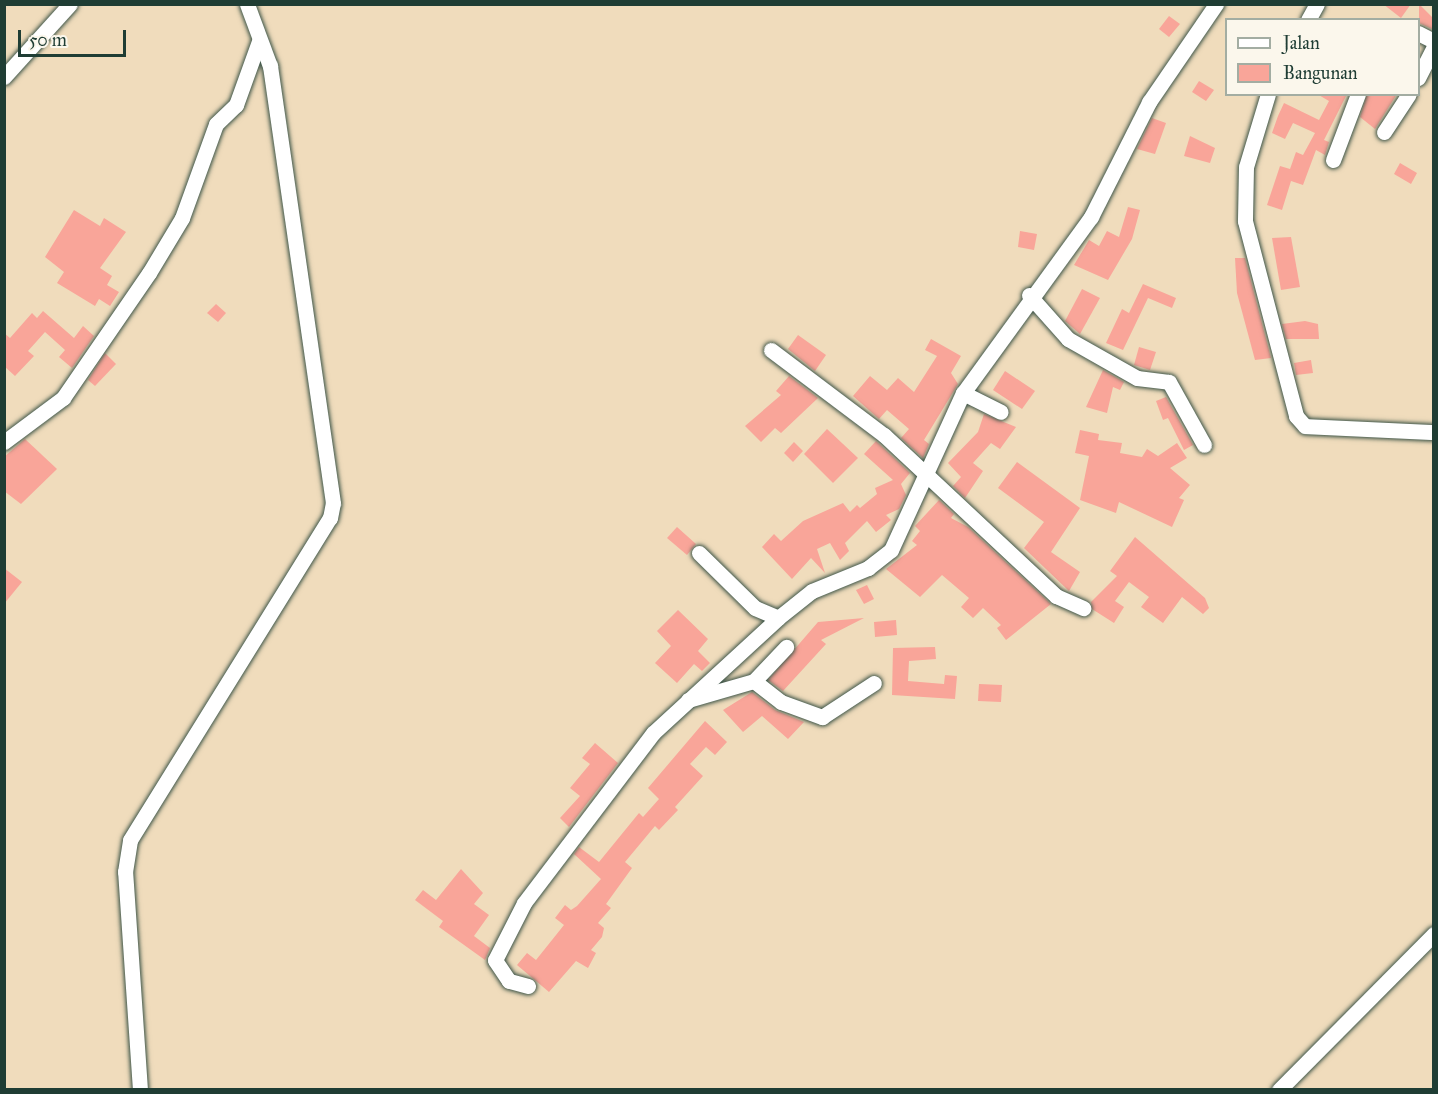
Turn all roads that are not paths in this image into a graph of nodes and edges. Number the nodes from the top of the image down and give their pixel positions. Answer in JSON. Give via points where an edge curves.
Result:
{"nodes":[{"id":1,"x":70,"y":4,"type":"edge"},
{"id":2,"x":247,"y":4,"type":"edge"},
{"id":3,"x":1216,"y":4,"type":"edge"},
{"id":4,"x":1317,"y":4,"type":"edge"},
{"id":5,"x":1309,"y":18,"type":"edge"},
{"id":6,"x":1420,"y":34,"type":"edge"},
{"id":7,"x":259,"y":41,"type":"junction"},
{"id":8,"x":1434,"y":41,"type":"edge"},
{"id":9,"x":1434,"y":46,"type":"edge"},
{"id":10,"x":1420,"y":76,"type":"edge"},
{"id":11,"x":4,"y":77,"type":"edge"},
{"id":12,"x":1267,"y":96,"type":"edge"},
{"id":13,"x":1357,"y":96,"type":"edge"},
{"id":14,"x":1408,"y":96,"type":"edge"},
{"id":15,"x":1384,"y":132,"type":"dead end"},
{"id":16,"x":1333,"y":160,"type":"dead end"},
{"id":17,"x":1029,"y":295,"type":"junction"},
{"id":18,"x":771,"y":350,"type":"dead end"},
{"id":19,"x":963,"y":393,"type":"junction"},
{"id":20,"x":1001,"y":412,"type":"dead end"},
{"id":21,"x":1434,"y":432,"type":"edge"},
{"id":22,"x":4,"y":442,"type":"edge"},
{"id":23,"x":1204,"y":445,"type":"dead end"},
{"id":24,"x":924,"y":476,"type":"junction"},
{"id":25,"x":699,"y":553,"type":"dead end"},
{"id":26,"x":1083,"y":608,"type":"dead end"},
{"id":27,"x":778,"y":618,"type":"junction"},
{"id":28,"x":786,"y":647,"type":"dead end"},
{"id":29,"x":754,"y":681,"type":"junction"},
{"id":30,"x":874,"y":682,"type":"dead end"},
{"id":31,"x":688,"y":700,"type":"junction"},
{"id":32,"x":1434,"y":934,"type":"edge"},
{"id":33,"x":528,"y":986,"type":"dead end"},
{"id":34,"x":140,"y":1089,"type":"edge"},
{"id":35,"x":1279,"y":1089,"type":"edge"}],
"edges":[{"from":1,"to":11,"type":"street"},
{"from":2,"to":7,"type":"street"},
{"from":3,"to":17,"type":"street","via":[[1149,102],[1091,217]]},
{"from":4,"to":5,"type":"street"},
{"from":6,"to":8,"type":"street"},
{"from":7,"to":22,"type":"street","via":[[236,105],[216,124],[182,218],[149,273],[63,398]]},
{"from":7,"to":34,"type":"street","via":[[270,66],[333,503],[330,518],[130,840],[125,872]]},
{"from":9,"to":10,"type":"street"},
{"from":12,"to":21,"type":"street","via":[[1246,167],[1245,221],[1296,416],[1305,426]]},
{"from":13,"to":16,"type":"street"},
{"from":14,"to":15,"type":"street"},
{"from":17,"to":19,"type":"street"},
{"from":17,"to":23,"type":"street","via":[[1068,339],[1137,378],[1169,382]]},
{"from":18,"to":24,"type":"street","via":[[884,435]]},
{"from":19,"to":20,"type":"street"},
{"from":19,"to":24,"type":"street"},
{"from":24,"to":26,"type":"street","via":[[996,535],[1042,585]]},
{"from":24,"to":27,"type":"street","via":[[891,550],[868,568],[812,591]]},
{"from":25,"to":27,"type":"street","via":[[755,608]]},
{"from":27,"to":31,"type":"street"},
{"from":28,"to":29,"type":"street"},
{"from":29,"to":30,"type":"street","via":[[781,702],[822,717]]},
{"from":29,"to":31,"type":"street"},
{"from":31,"to":33,"type":"street","via":[[609,790],[524,903],[497,950],[502,975]]},
{"from":32,"to":35,"type":"street"}]}
